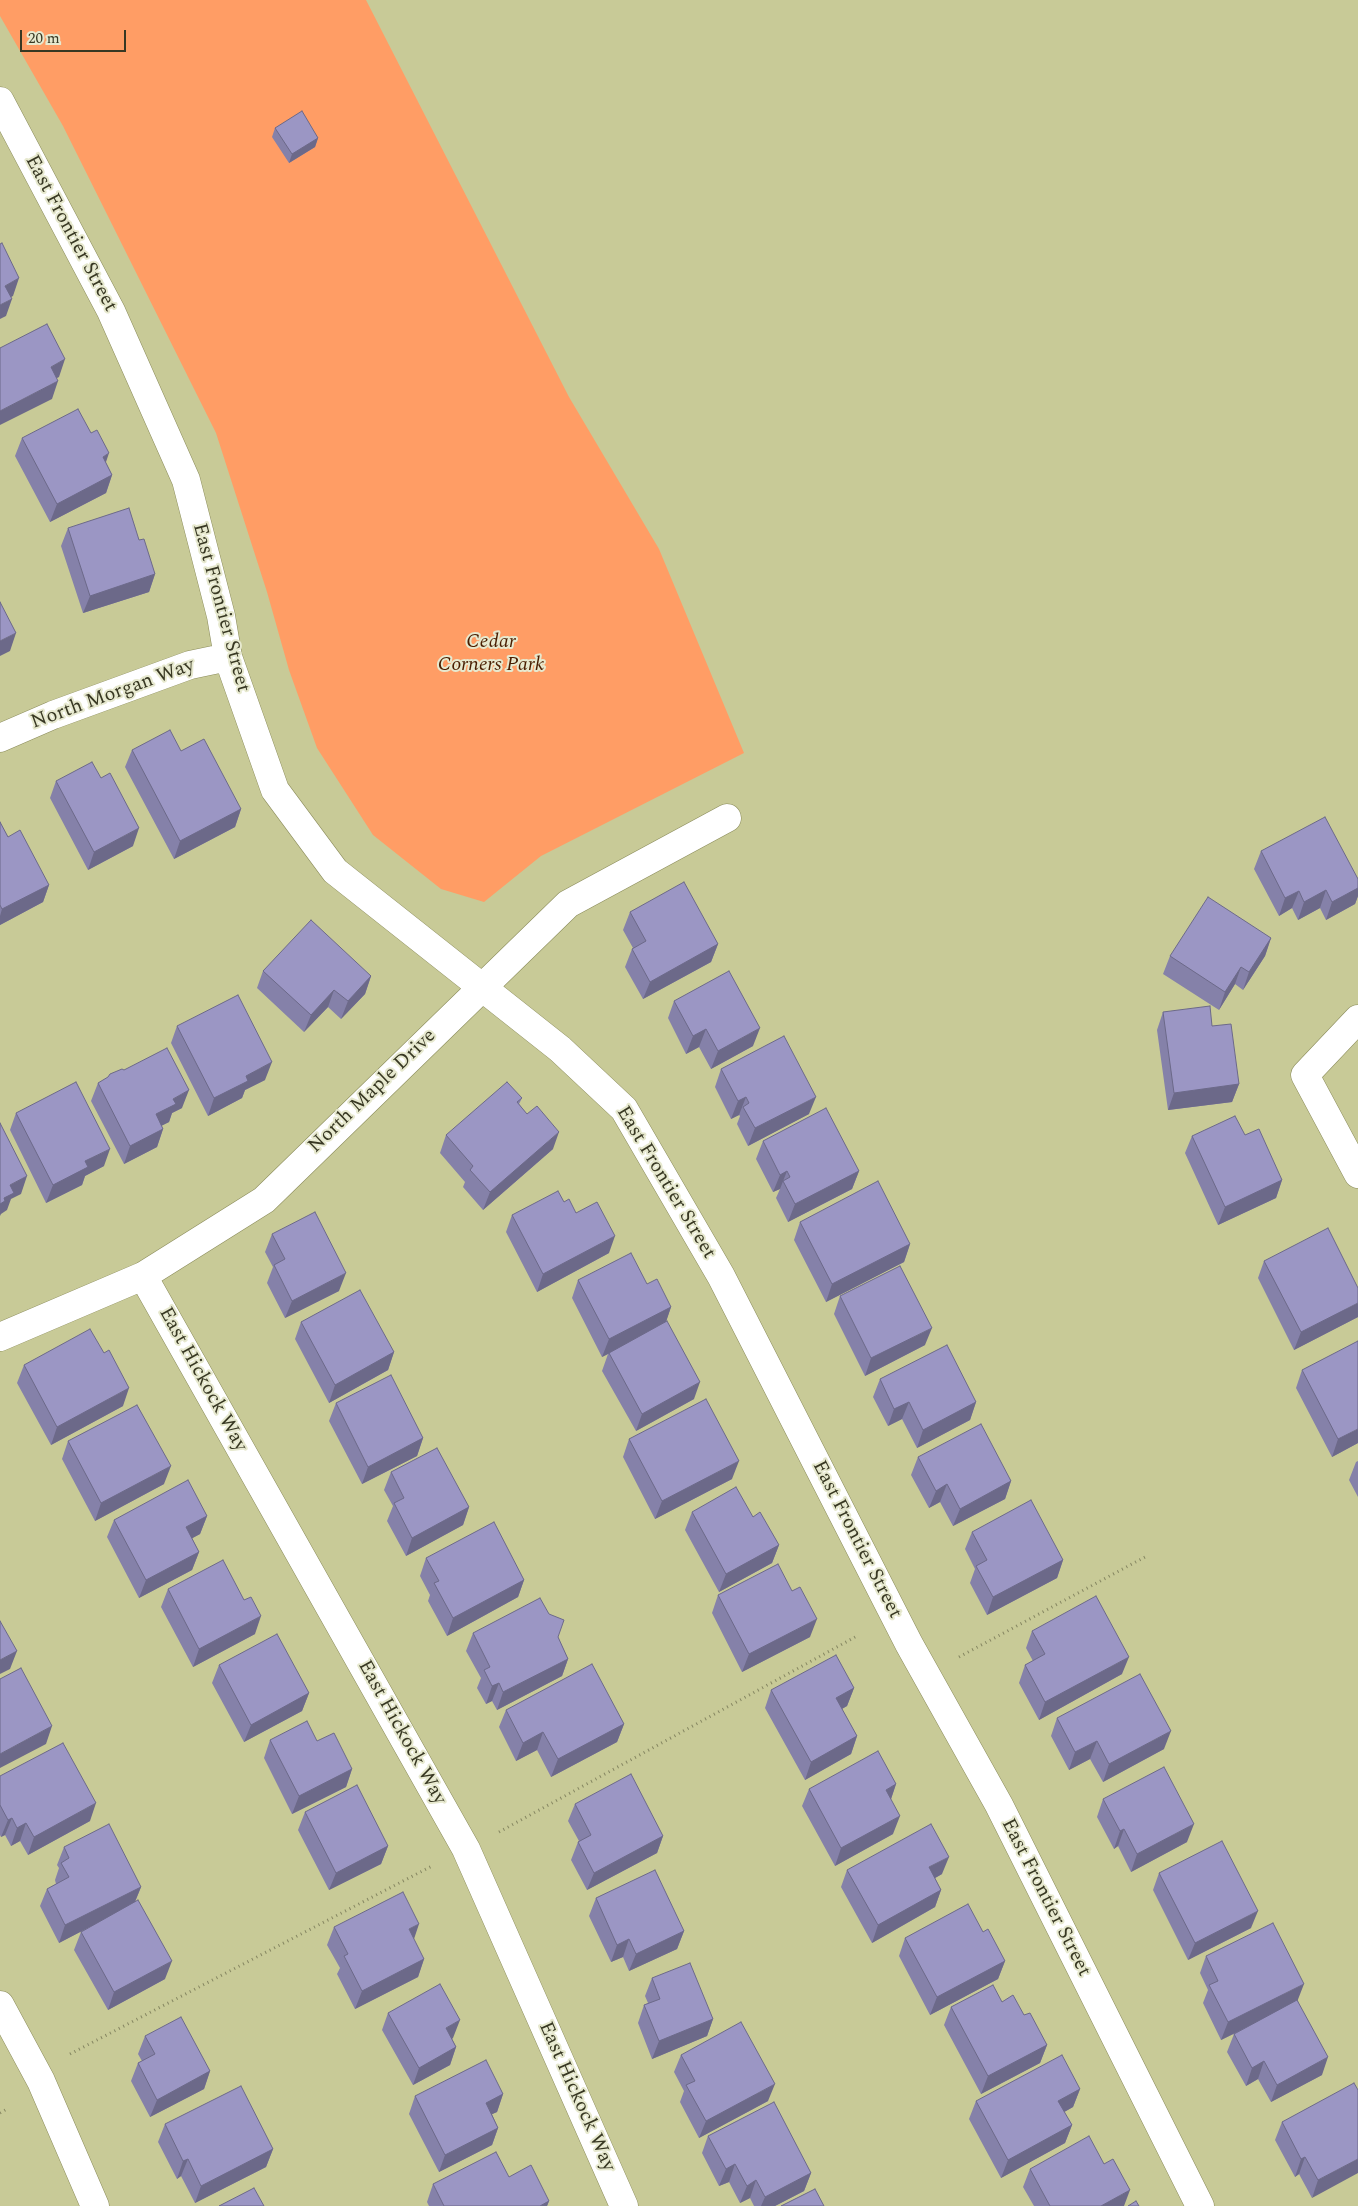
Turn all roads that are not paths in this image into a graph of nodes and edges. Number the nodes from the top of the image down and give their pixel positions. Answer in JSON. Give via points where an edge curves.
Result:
{"nodes":[{"id":1,"x":0,"y":101,"type":"edge"},
{"id":2,"x":228,"y":657,"type":"junction"},
{"id":3,"x":0,"y":738,"type":"edge"},
{"id":4,"x":727,"y":818,"type":"dead end"},
{"id":5,"x":481,"y":987,"type":"junction"},
{"id":6,"x":1358,"y":1019,"type":"edge"},
{"id":7,"x":1358,"y":1174,"type":"edge"},
{"id":8,"x":143,"y":1276,"type":"junction"},
{"id":9,"x":0,"y":1337,"type":"edge"},
{"id":10,"x":0,"y":2005,"type":"edge"},
{"id":11,"x":95,"y":2206,"type":"edge"},
{"id":12,"x":624,"y":2206,"type":"edge"},
{"id":13,"x":1200,"y":2206,"type":"edge"}],
"edges":[{"from":1,"to":2,"type":"street","name":"East Frontier Street","via":[[111,310],[186,480],[222,616]]},
{"from":2,"to":3,"type":"street","name":"North Morgan Way","via":[[190,665]]},
{"from":2,"to":5,"type":"street","name":"East Frontier Street","via":[[275,790],[335,870]]},
{"from":4,"to":5,"type":"street","name":"North Maple Drive","via":[[568,904]]},
{"from":5,"to":8,"type":"street","name":"North Maple Drive","via":[[264,1200]]},
{"from":5,"to":13,"type":"street","name":"East Frontier Street","via":[[560,1049],[624,1109],[721,1276],[909,1644],[998,1805]]},
{"from":6,"to":7,"type":"street","via":[[1305,1075]]},
{"from":8,"to":9,"type":"street","name":"North Maple Drive"},
{"from":8,"to":12,"type":"street","name":"East Hickock Way","via":[[466,1849]]},
{"from":10,"to":11,"type":"street","via":[[41,2081]]}]}
